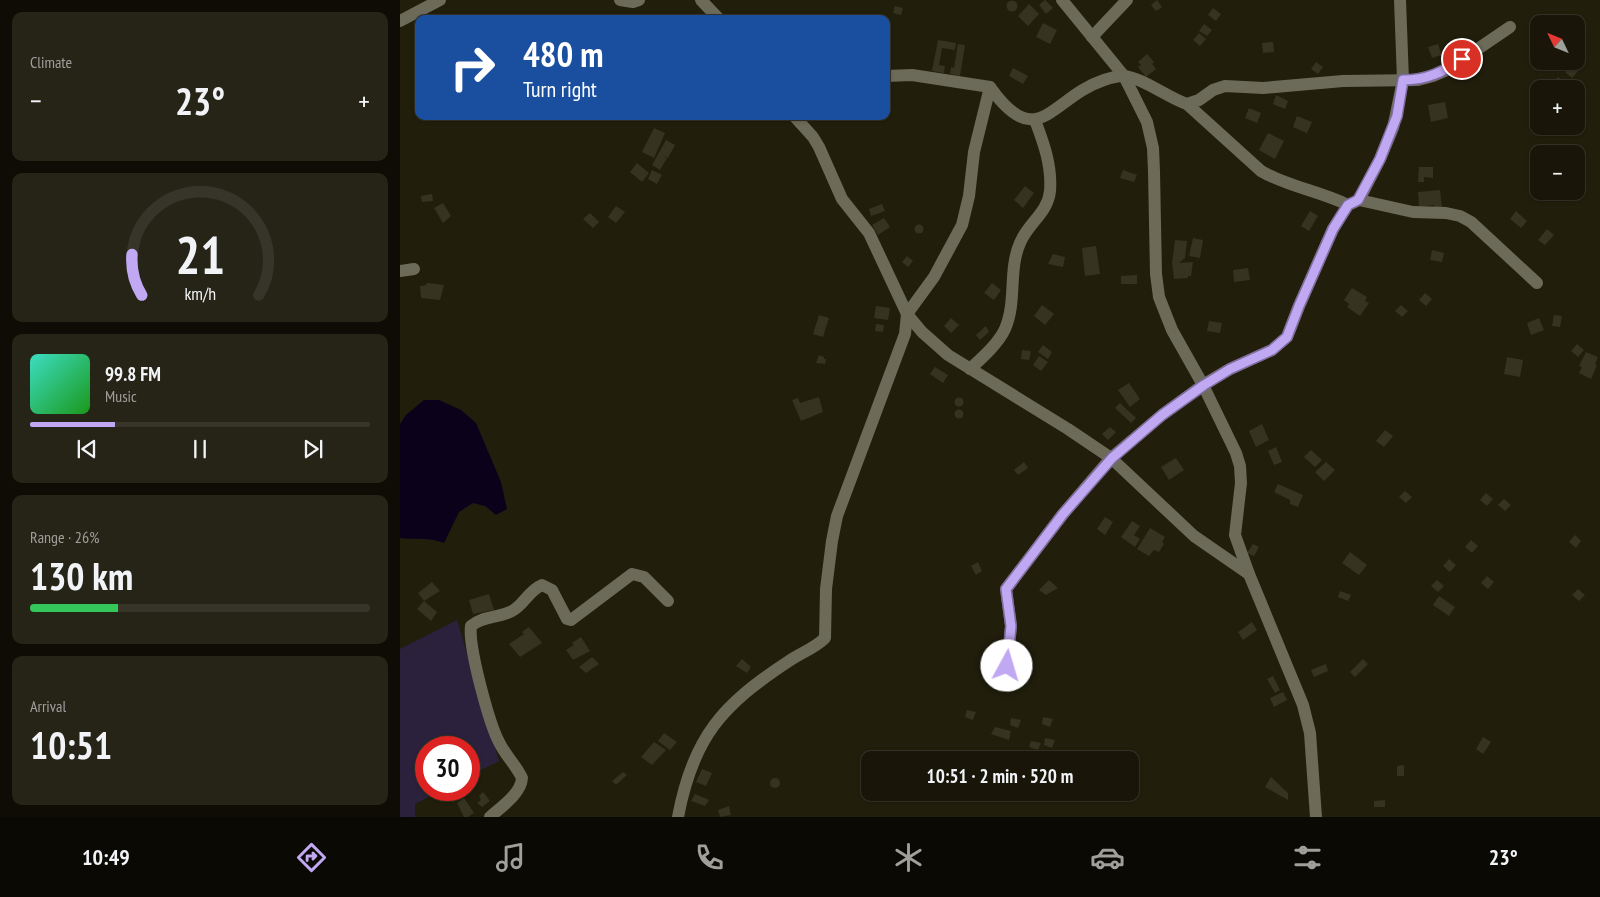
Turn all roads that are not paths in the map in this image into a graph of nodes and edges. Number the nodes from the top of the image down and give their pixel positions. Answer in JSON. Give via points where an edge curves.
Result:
{"nodes":[{"id":1,"x":440,"y":0,"type":"edge"},
{"id":2,"x":620,"y":0,"type":"edge"},
{"id":3,"x":639,"y":0,"type":"edge"},
{"id":4,"x":701,"y":0,"type":"edge"},
{"id":5,"x":1062,"y":0,"type":"edge"},
{"id":6,"x":1127,"y":0,"type":"edge"},
{"id":7,"x":1400,"y":0,"type":"edge"},
{"id":8,"x":715,"y":15,"type":"edge"},
{"id":9,"x":400,"y":21,"type":"edge"},
{"id":10,"x":1510,"y":27,"type":"dead end"},
{"id":11,"x":1092,"y":37,"type":"junction"},
{"id":12,"x":890,"y":76,"type":"edge"},
{"id":13,"x":1124,"y":76,"type":"junction"},
{"id":14,"x":1403,"y":80,"type":"junction"},
{"id":15,"x":990,"y":87,"type":"junction"},
{"id":16,"x":1187,"y":104,"type":"junction"},
{"id":17,"x":798,"y":120,"type":"edge"},
{"id":18,"x":1035,"y":120,"type":"junction"},
{"id":19,"x":1353,"y":203,"type":"junction"},
{"id":20,"x":414,"y":269,"type":"dead end"},
{"id":21,"x":400,"y":271,"type":"edge"},
{"id":22,"x":1537,"y":283,"type":"dead end"},
{"id":23,"x":907,"y":314,"type":"junction"},
{"id":24,"x":922,"y":332,"type":"junction"},
{"id":25,"x":905,"y":334,"type":"junction"},
{"id":26,"x":970,"y":369,"type":"junction"},
{"id":27,"x":1204,"y":385,"type":"junction"},
{"id":28,"x":1112,"y":458,"type":"junction"},
{"id":29,"x":1249,"y":574,"type":"junction"},
{"id":30,"x":668,"y":602,"type":"dead end"},
{"id":31,"x":1007,"y":666,"type":"dead end"},
{"id":32,"x":490,"y":817,"type":"edge"},
{"id":33,"x":678,"y":817,"type":"edge"},
{"id":34,"x":1316,"y":817,"type":"edge"}],
"edges":[{"from":1,"to":9,"type":"street"},
{"from":2,"to":3,"type":"street"},
{"from":4,"to":8,"type":"street"},
{"from":5,"to":11,"type":"street"},
{"from":6,"to":11,"type":"street"},
{"from":7,"to":14,"type":"street"},
{"from":10,"to":14,"type":"street","via":[[1447,70],[1418,80]]},
{"from":11,"to":13,"type":"street"},
{"from":12,"to":15,"type":"street","via":[[912,75]]},
{"from":13,"to":16,"type":"street"},
{"from":13,"to":18,"type":"street","via":[[1094,84]]},
{"from":13,"to":27,"type":"street","via":[[1147,122],[1153,148],[1156,274],[1160,297],[1172,330]]},
{"from":14,"to":16,"type":"street","via":[[1263,88],[1225,86]]},
{"from":14,"to":19,"type":"street","via":[[1393,128],[1380,159]]},
{"from":15,"to":18,"type":"street","via":[[1010,111],[1021,119]]},
{"from":15,"to":23,"type":"street","via":[[974,152],[962,225],[934,277]]},
{"from":16,"to":19,"type":"street","via":[[1273,178]]},
{"from":17,"to":23,"type":"street","via":[[813,137],[842,199],[869,233]]},
{"from":18,"to":26,"type":"street","via":[[1050,167],[1049,202],[1020,242],[1005,329]]},
{"from":19,"to":22,"type":"street","via":[[1460,216]]},
{"from":19,"to":27,"type":"street","via":[[1333,229],[1287,337],[1272,350]]},
{"from":20,"to":21,"type":"street"},
{"from":23,"to":24,"type":"street"},
{"from":23,"to":25,"type":"street"},
{"from":24,"to":25,"type":"street"},
{"from":24,"to":26,"type":"street"},
{"from":25,"to":33,"type":"street","via":[[837,516],[826,589],[825,638],[790,660],[723,713],[696,752]]},
{"from":26,"to":28,"type":"street"},
{"from":27,"to":28,"type":"street","via":[[1162,415]]},
{"from":27,"to":29,"type":"street","via":[[1240,466],[1235,535]]},
{"from":28,"to":29,"type":"street","via":[[1194,536]]},
{"from":28,"to":31,"type":"street","via":[[1063,514],[1006,589],[1011,626]]},
{"from":29,"to":34,"type":"street","via":[[1303,705],[1310,733]]},
{"from":30,"to":32,"type":"street","via":[[644,577],[632,574],[572,620],[567,619],[552,590],[542,586],[532,591],[512,611],[480,620],[471,626],[490,718],[499,742],[522,778],[517,792]]}]}
